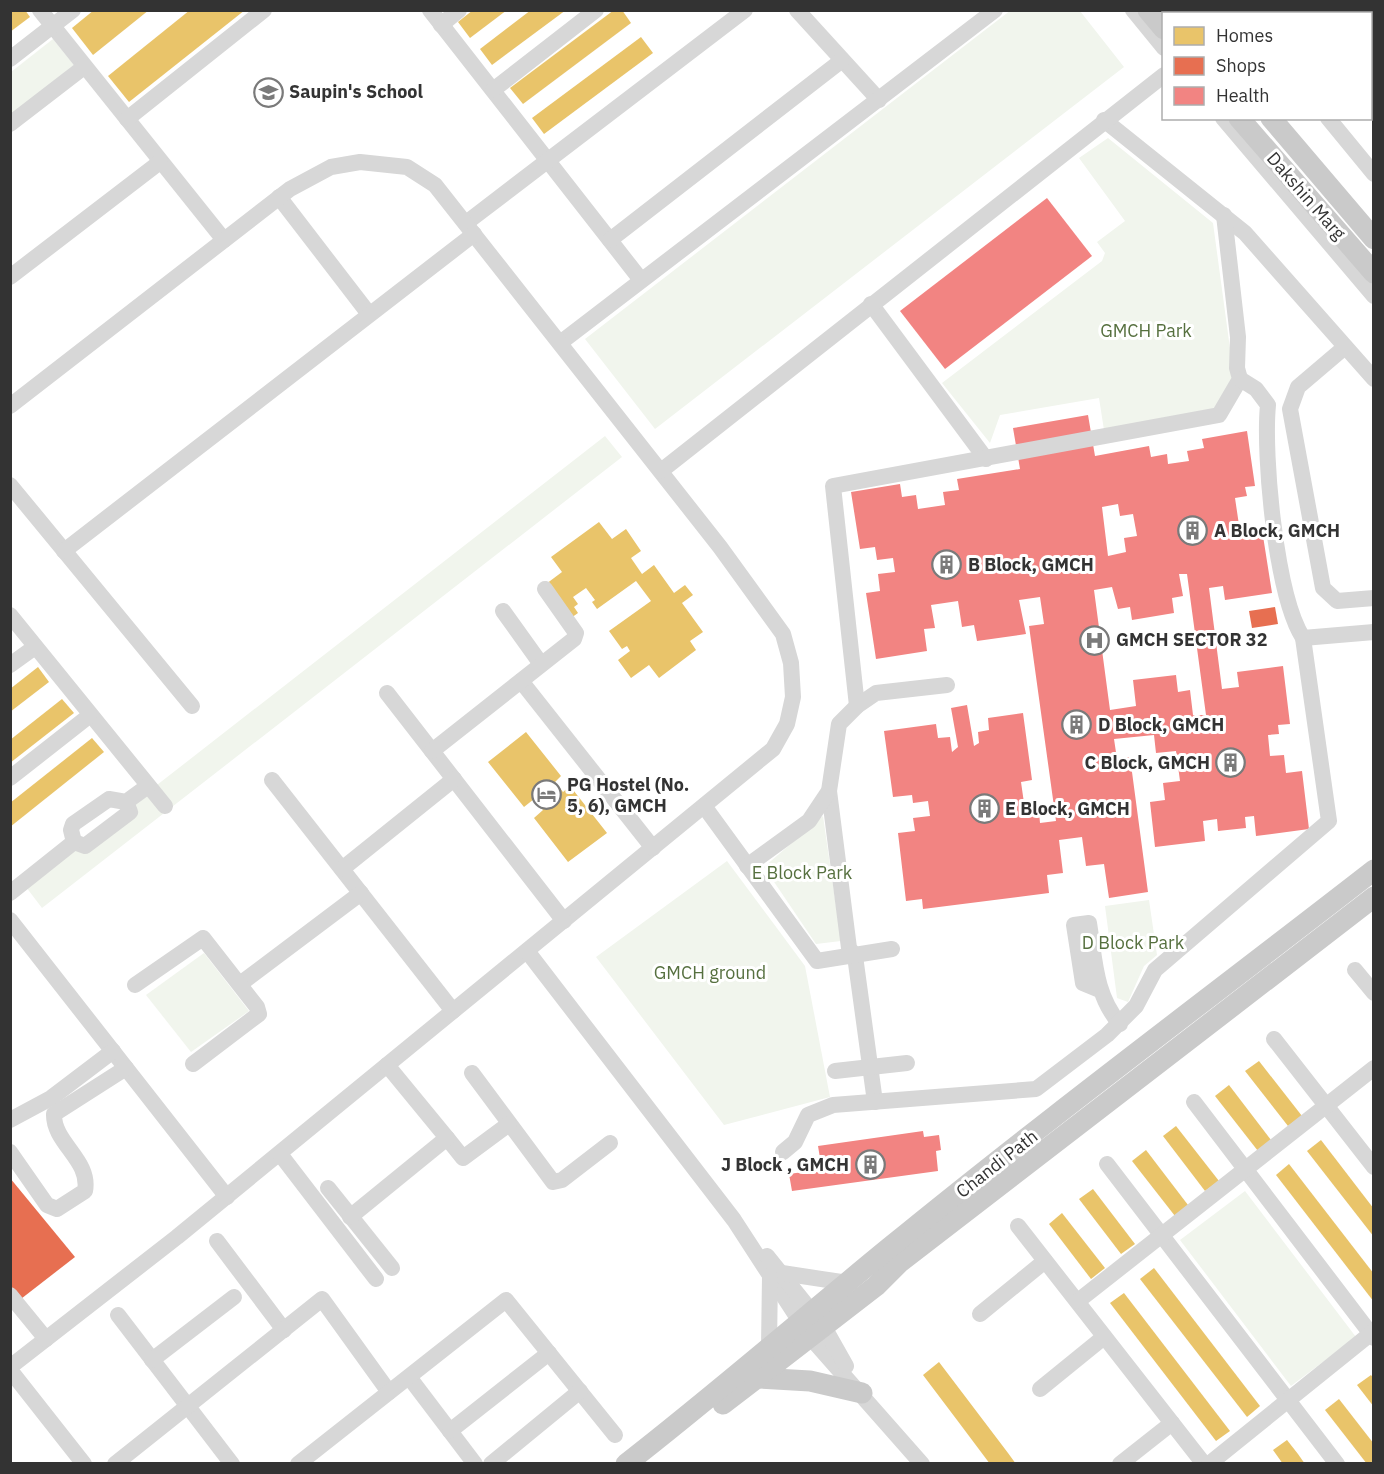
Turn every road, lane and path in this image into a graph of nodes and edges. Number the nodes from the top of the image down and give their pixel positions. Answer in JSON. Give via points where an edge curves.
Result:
{"nodes":[{"id":1,"x":40,"y":10,"type":"edge"},
{"id":2,"x":72,"y":10,"type":"edge"},
{"id":3,"x":264,"y":10,"type":"edge"},
{"id":4,"x":430,"y":10,"type":"edge"},
{"id":5,"x":459,"y":10,"type":"edge"},
{"id":6,"x":596,"y":10,"type":"edge"},
{"id":7,"x":745,"y":10,"type":"edge"},
{"id":8,"x":797,"y":10,"type":"edge"},
{"id":9,"x":995,"y":10,"type":"edge"},
{"id":10,"x":1133,"y":10,"type":"edge"},
{"id":11,"x":1148,"y":10,"type":"edge"},
{"id":12,"x":441,"y":25,"type":"junction"},
{"id":13,"x":53,"y":26,"type":"junction"},
{"id":14,"x":1162,"y":27,"type":"edge"},
{"id":15,"x":1162,"y":46,"type":"edge"},
{"id":16,"x":10,"y":59,"type":"edge"},
{"id":17,"x":842,"y":61,"type":"junction"},
{"id":18,"x":84,"y":67,"type":"junction"},
{"id":19,"x":1162,"y":76,"type":"edge"},
{"id":20,"x":493,"y":90,"type":"junction"},
{"id":21,"x":879,"y":100,"type":"junction"},
{"id":22,"x":127,"y":119,"type":"junction"},
{"id":23,"x":1104,"y":120,"type":"junction"},
{"id":24,"x":1225,"y":120,"type":"edge"},
{"id":25,"x":1241,"y":120,"type":"edge"},
{"id":26,"x":1273,"y":120,"type":"edge"},
{"id":27,"x":1330,"y":120,"type":"edge"},
{"id":28,"x":10,"y":124,"type":"edge"},
{"id":29,"x":548,"y":161,"type":"junction"},
{"id":30,"x":160,"y":162,"type":"junction"},
{"id":31,"x":1374,"y":174,"type":"edge"},
{"id":32,"x":279,"y":197,"type":"junction"},
{"id":33,"x":1224,"y":215,"type":"junction"},
{"id":34,"x":470,"y":228,"type":"junction"},
{"id":35,"x":1374,"y":239,"type":"edge"},
{"id":36,"x":224,"y":240,"type":"junction"},
{"id":37,"x":610,"y":240,"type":"junction"},
{"id":38,"x":1374,"y":273,"type":"edge"},
{"id":39,"x":10,"y":277,"type":"edge"},
{"id":40,"x":641,"y":280,"type":"junction"},
{"id":41,"x":1374,"y":296,"type":"edge"},
{"id":42,"x":871,"y":304,"type":"junction"},
{"id":43,"x":369,"y":314,"type":"junction"},
{"id":44,"x":560,"y":343,"type":"junction"},
{"id":45,"x":1345,"y":347,"type":"junction"},
{"id":46,"x":1374,"y":379,"type":"edge"},
{"id":47,"x":1240,"y":380,"type":"junction"},
{"id":48,"x":10,"y":405,"type":"edge"},
{"id":49,"x":986,"y":459,"type":"junction"},
{"id":50,"x":661,"y":471,"type":"junction"},
{"id":51,"x":10,"y":484,"type":"edge"},
{"id":52,"x":64,"y":551,"type":"junction"},
{"id":53,"x":545,"y":589,"type":"dead end"},
{"id":54,"x":1374,"y":598,"type":"edge"},
{"id":55,"x":503,"y":611,"type":"dead end"},
{"id":56,"x":10,"y":615,"type":"edge"},
{"id":57,"x":1374,"y":632,"type":"edge"},
{"id":58,"x":1303,"y":638,"type":"junction"},
{"id":59,"x":36,"y":647,"type":"junction"},
{"id":60,"x":542,"y":664,"type":"junction"},
{"id":61,"x":10,"y":665,"type":"edge"},
{"id":62,"x":521,"y":681,"type":"junction"},
{"id":63,"x":947,"y":685,"type":"dead end"},
{"id":64,"x":387,"y":693,"type":"dead end"},
{"id":65,"x":192,"y":706,"type":"dead end"},
{"id":66,"x":857,"y":706,"type":"junction"},
{"id":67,"x":89,"y":716,"type":"junction"},
{"id":68,"x":432,"y":751,"type":"junction"},
{"id":69,"x":10,"y":778,"type":"edge"},
{"id":70,"x":454,"y":779,"type":"junction"},
{"id":71,"x":272,"y":780,"type":"dead end"},
{"id":72,"x":148,"y":786,"type":"junction"},
{"id":73,"x":829,"y":791,"type":"junction"},
{"id":74,"x":126,"y":802,"type":"junction"},
{"id":75,"x":165,"y":806,"type":"dead end"},
{"id":76,"x":704,"y":806,"type":"junction"},
{"id":77,"x":74,"y":842,"type":"junction"},
{"id":78,"x":653,"y":848,"type":"junction"},
{"id":79,"x":747,"y":866,"type":"junction"},
{"id":80,"x":342,"y":869,"type":"junction"},
{"id":81,"x":1374,"y":870,"type":"edge"},
{"id":82,"x":10,"y":893,"type":"edge"},
{"id":83,"x":361,"y":893,"type":"junction"},
{"id":84,"x":1374,"y":897,"type":"edge"},
{"id":85,"x":10,"y":920,"type":"edge"},
{"id":86,"x":564,"y":921,"type":"junction"},
{"id":87,"x":892,"y":949,"type":"dead end"},
{"id":88,"x":526,"y":951,"type":"junction"},
{"id":89,"x":855,"y":956,"type":"junction"},
{"id":90,"x":1355,"y":970,"type":"dead end"},
{"id":91,"x":240,"y":984,"type":"junction"},
{"id":92,"x":135,"y":985,"type":"dead end"},
{"id":93,"x":1100,"y":990,"type":"dead end"},
{"id":94,"x":1374,"y":993,"type":"edge"},
{"id":95,"x":453,"y":1011,"type":"junction"},
{"id":96,"x":1120,"y":1024,"type":"junction"},
{"id":97,"x":1274,"y":1039,"type":"dead end"},
{"id":98,"x":113,"y":1051,"type":"junction"},
{"id":99,"x":907,"y":1063,"type":"dead end"},
{"id":100,"x":193,"y":1064,"type":"dead end"},
{"id":101,"x":387,"y":1065,"type":"junction"},
{"id":102,"x":870,"y":1066,"type":"junction"},
{"id":103,"x":126,"y":1068,"type":"junction"},
{"id":104,"x":1374,"y":1068,"type":"edge"},
{"id":105,"x":835,"y":1071,"type":"dead end"},
{"id":106,"x":472,"y":1073,"type":"dead end"},
{"id":107,"x":875,"y":1102,"type":"junction"},
{"id":108,"x":1194,"y":1102,"type":"dead end"},
{"id":109,"x":1326,"y":1106,"type":"junction"},
{"id":110,"x":10,"y":1120,"type":"edge"},
{"id":111,"x":510,"y":1124,"type":"junction"},
{"id":112,"x":447,"y":1138,"type":"junction"},
{"id":113,"x":610,"y":1143,"type":"dead end"},
{"id":114,"x":10,"y":1152,"type":"edge"},
{"id":115,"x":783,"y":1152,"type":"dead end"},
{"id":116,"x":280,"y":1154,"type":"junction"},
{"id":117,"x":1107,"y":1164,"type":"dead end"},
{"id":118,"x":1374,"y":1167,"type":"edge"},
{"id":119,"x":1245,"y":1169,"type":"junction"},
{"id":120,"x":328,"y":1188,"type":"dead end"},
{"id":121,"x":227,"y":1197,"type":"junction"},
{"id":122,"x":350,"y":1217,"type":"junction"},
{"id":123,"x":1018,"y":1226,"type":"dead end"},
{"id":124,"x":1162,"y":1235,"type":"junction"},
{"id":125,"x":217,"y":1241,"type":"dead end"},
{"id":126,"x":1046,"y":1261,"type":"junction"},
{"id":127,"x":392,"y":1268,"type":"dead end"},
{"id":128,"x":776,"y":1274,"type":"junction"},
{"id":129,"x":375,"y":1279,"type":"dead end"},
{"id":130,"x":848,"y":1282,"type":"junction"},
{"id":131,"x":10,"y":1295,"type":"edge"},
{"id":132,"x":234,"y":1297,"type":"dead end"},
{"id":133,"x":1078,"y":1301,"type":"junction"},
{"id":134,"x":980,"y":1314,"type":"dead end"},
{"id":135,"x":118,"y":1315,"type":"dead end"},
{"id":136,"x":812,"y":1324,"type":"junction"},
{"id":137,"x":284,"y":1330,"type":"junction"},
{"id":138,"x":1372,"y":1334,"type":"edge"},
{"id":139,"x":1104,"y":1337,"type":"junction"},
{"id":140,"x":46,"y":1339,"type":"junction"},
{"id":141,"x":769,"y":1346,"type":"junction"},
{"id":142,"x":549,"y":1353,"type":"junction"},
{"id":143,"x":152,"y":1360,"type":"junction"},
{"id":144,"x":10,"y":1369,"type":"edge"},
{"id":145,"x":409,"y":1377,"type":"junction"},
{"id":146,"x":759,"y":1378,"type":"junction"},
{"id":147,"x":1040,"y":1389,"type":"dead end"},
{"id":148,"x":580,"y":1391,"type":"junction"},
{"id":149,"x":389,"y":1392,"type":"junction"},
{"id":150,"x":862,"y":1393,"type":"junction"},
{"id":151,"x":1288,"y":1400,"type":"junction"},
{"id":152,"x":187,"y":1406,"type":"junction"},
{"id":153,"x":1172,"y":1423,"type":"junction"},
{"id":154,"x":450,"y":1431,"type":"junction"},
{"id":155,"x":615,"y":1435,"type":"dead end"},
{"id":156,"x":309,"y":1460,"type":"edge"},
{"id":157,"x":915,"y":1461,"type":"edge"},
{"id":158,"x":84,"y":1464,"type":"edge"},
{"id":159,"x":115,"y":1464,"type":"edge"},
{"id":160,"x":232,"y":1464,"type":"edge"},
{"id":161,"x":475,"y":1464,"type":"edge"},
{"id":162,"x":491,"y":1464,"type":"edge"},
{"id":163,"x":626,"y":1464,"type":"edge"},
{"id":164,"x":647,"y":1464,"type":"edge"},
{"id":165,"x":1120,"y":1464,"type":"edge"},
{"id":166,"x":1204,"y":1464,"type":"edge"},
{"id":167,"x":1209,"y":1464,"type":"edge"},
{"id":168,"x":1337,"y":1464,"type":"edge"}],
"edges":[{"from":1,"to":13,"type":"street"},
{"from":2,"to":13,"type":"street"},
{"from":3,"to":22,"type":"street"},
{"from":4,"to":12,"type":"street"},
{"from":5,"to":12,"type":"street"},
{"from":6,"to":20,"type":"street"},
{"from":7,"to":29,"type":"street"},
{"from":8,"to":17,"type":"street"},
{"from":9,"to":21,"type":"street"},
{"from":10,"to":15,"type":"street"},
{"from":11,"to":14,"type":"main road"},
{"from":12,"to":20,"type":"street"},
{"from":13,"to":16,"type":"street"},
{"from":13,"to":18,"type":"street"},
{"from":17,"to":21,"type":"street"},
{"from":17,"to":37,"type":"street"},
{"from":18,"to":22,"type":"street"},
{"from":18,"to":28,"type":"street"},
{"from":19,"to":23,"type":"street"},
{"from":20,"to":29,"type":"street"},
{"from":21,"to":40,"type":"street"},
{"from":22,"to":30,"type":"street"},
{"from":23,"to":33,"type":"street"},
{"from":23,"to":42,"type":"street"},
{"from":24,"to":41,"type":"street"},
{"from":25,"to":38,"type":"main road","name":"Dakshin Marg"},
{"from":26,"to":35,"type":"main road","name":"Dakshin Marg"},
{"from":27,"to":31,"type":"street"},
{"from":29,"to":34,"type":"street"},
{"from":29,"to":37,"type":"street"},
{"from":30,"to":36,"type":"street"},
{"from":30,"to":39,"type":"street"},
{"from":32,"to":34,"type":"street","via":[[331,167],[360,162],[407,167],[435,185]]},
{"from":32,"to":36,"type":"street"},
{"from":32,"to":43,"type":"street"},
{"from":33,"to":45,"type":"street","via":[[1245,233]]},
{"from":33,"to":47,"type":"street"},
{"from":34,"to":43,"type":"street"},
{"from":34,"to":44,"type":"street"},
{"from":36,"to":48,"type":"street"},
{"from":37,"to":40,"type":"street"},
{"from":40,"to":44,"type":"street"},
{"from":42,"to":49,"type":"street"},
{"from":42,"to":50,"type":"street"},
{"from":43,"to":52,"type":"street"},
{"from":44,"to":50,"type":"street"},
{"from":45,"to":46,"type":"street"},
{"from":45,"to":54,"type":"street","via":[[1298,387],[1290,409],[1323,588],[1337,601]]},
{"from":47,"to":49,"type":"street","via":[[1219,415]]},
{"from":47,"to":58,"type":"street","via":[[1256,389],[1268,405],[1265,434],[1279,563],[1295,626]]},
{"from":49,"to":66,"type":"street","via":[[833,486]]},
{"from":50,"to":76,"type":"street","via":[[783,634],[791,663],[793,697],[787,724],[773,749]]},
{"from":51,"to":52,"type":"street"},
{"from":52,"to":65,"type":"street"},
{"from":53,"to":60,"type":"street","via":[[576,633],[574,639]]},
{"from":55,"to":60,"type":"street"},
{"from":56,"to":59,"type":"street"},
{"from":57,"to":58,"type":"street"},
{"from":58,"to":96,"type":"street","via":[[1329,821],[1155,970],[1136,1006]]},
{"from":59,"to":61,"type":"street"},
{"from":59,"to":67,"type":"street"},
{"from":60,"to":62,"type":"street"},
{"from":62,"to":68,"type":"street"},
{"from":62,"to":78,"type":"street"},
{"from":63,"to":66,"type":"street","via":[[876,693]]},
{"from":64,"to":68,"type":"street"},
{"from":66,"to":73,"type":"street","via":[[839,724]]},
{"from":67,"to":69,"type":"street"},
{"from":67,"to":72,"type":"street"},
{"from":68,"to":70,"type":"street"},
{"from":70,"to":80,"type":"street"},
{"from":70,"to":86,"type":"street"},
{"from":71,"to":80,"type":"street"},
{"from":72,"to":74,"type":"street"},
{"from":72,"to":75,"type":"street"},
{"from":73,"to":79,"type":"street","via":[[809,821]]},
{"from":73,"to":89,"type":"street","via":[[849,948]]},
{"from":74,"to":77,"type":"street","via":[[130,812],[85,846]]},
{"from":74,"to":77,"type":"street","via":[[109,799],[73,824]]},
{"from":76,"to":78,"type":"street"},
{"from":76,"to":79,"type":"street"},
{"from":77,"to":82,"type":"street"},
{"from":78,"to":86,"type":"street"},
{"from":79,"to":89,"type":"street","via":[[817,962]]},
{"from":80,"to":83,"type":"street"},
{"from":81,"to":130,"type":"main road","name":"Chandi Path"},
{"from":83,"to":91,"type":"street"},
{"from":83,"to":95,"type":"street"},
{"from":84,"to":136,"type":"main road","name":"Chandi Path","via":[[899,1263]]},
{"from":85,"to":98,"type":"street"},
{"from":86,"to":88,"type":"street"},
{"from":87,"to":89,"type":"street"},
{"from":88,"to":95,"type":"street"},
{"from":88,"to":128,"type":"street"},
{"from":89,"to":102,"type":"street"},
{"from":90,"to":94,"type":"street"},
{"from":91,"to":92,"type":"street","via":[[203,938]]},
{"from":91,"to":100,"type":"street","via":[[259,1014]]},
{"from":93,"to":96,"type":"street","via":[[1107,1009]]},
{"from":95,"to":101,"type":"street"},
{"from":96,"to":107,"type":"street","via":[[1036,1089]]},
{"from":97,"to":109,"type":"street"},
{"from":98,"to":103,"type":"street"},
{"from":98,"to":110,"type":"street","via":[[51,1098]]},
{"from":99,"to":102,"type":"street"},
{"from":101,"to":112,"type":"street"},
{"from":101,"to":116,"type":"street"},
{"from":102,"to":105,"type":"street"},
{"from":102,"to":107,"type":"street"},
{"from":103,"to":114,"type":"street","via":[[54,1114],[53,1126],[83,1169],[85,1191],[57,1209],[47,1205]]},
{"from":103,"to":121,"type":"street"},
{"from":104,"to":109,"type":"street"},
{"from":106,"to":111,"type":"street"},
{"from":107,"to":115,"type":"street","via":[[833,1105],[808,1115],[795,1142]]},
{"from":108,"to":119,"type":"street"},
{"from":109,"to":118,"type":"street"},
{"from":109,"to":119,"type":"street"},
{"from":111,"to":112,"type":"street","via":[[464,1158]]},
{"from":111,"to":113,"type":"street","via":[[553,1182],[562,1180]]},
{"from":112,"to":122,"type":"street"},
{"from":116,"to":121,"type":"street"},
{"from":116,"to":129,"type":"street"},
{"from":117,"to":124,"type":"street"},
{"from":119,"to":124,"type":"street"},
{"from":119,"to":138,"type":"street"},
{"from":120,"to":122,"type":"street"},
{"from":121,"to":140,"type":"street"},
{"from":122,"to":127,"type":"street"},
{"from":123,"to":126,"type":"street"},
{"from":124,"to":133,"type":"street"},
{"from":124,"to":151,"type":"street"},
{"from":125,"to":137,"type":"street"},
{"from":126,"to":133,"type":"street"},
{"from":126,"to":134,"type":"street"},
{"from":128,"to":130,"type":"street"},
{"from":128,"to":136,"type":"street"},
{"from":128,"to":141,"type":"street"},
{"from":130,"to":136,"type":"main road","name":"Chandi Path"},
{"from":131,"to":140,"type":"street"},
{"from":132,"to":143,"type":"street"},
{"from":133,"to":139,"type":"street"},
{"from":135,"to":143,"type":"street"},
{"from":136,"to":141,"type":"main road","name":"Chandi Path"},
{"from":136,"to":146,"type":"main road","name":"Chandi Path"},
{"from":136,"to":150,"type":"street"},
{"from":137,"to":149,"type":"street","via":[[322,1299]]},
{"from":137,"to":152,"type":"street"},
{"from":138,"to":151,"type":"street"},
{"from":139,"to":147,"type":"street"},
{"from":139,"to":153,"type":"street"},
{"from":140,"to":144,"type":"street"},
{"from":141,"to":163,"type":"main road","name":"Chandi Path","via":[[725,1387]]},
{"from":142,"to":145,"type":"street","via":[[506,1300]]},
{"from":142,"to":148,"type":"street"},
{"from":142,"to":154,"type":"street"},
{"from":143,"to":152,"type":"street"},
{"from":144,"to":158,"type":"street"},
{"from":145,"to":149,"type":"street"},
{"from":145,"to":154,"type":"street"},
{"from":146,"to":150,"type":"main road","via":[[810,1381]]},
{"from":146,"to":164,"type":"main road","name":"Chandi Path"},
{"from":148,"to":155,"type":"street"},
{"from":148,"to":162,"type":"street"},
{"from":149,"to":156,"type":"street"},
{"from":150,"to":157,"type":"street"},
{"from":151,"to":167,"type":"street"},
{"from":151,"to":168,"type":"street"},
{"from":152,"to":159,"type":"street"},
{"from":152,"to":160,"type":"street"},
{"from":153,"to":165,"type":"street"},
{"from":153,"to":166,"type":"street"},
{"from":154,"to":161,"type":"street"}]}
